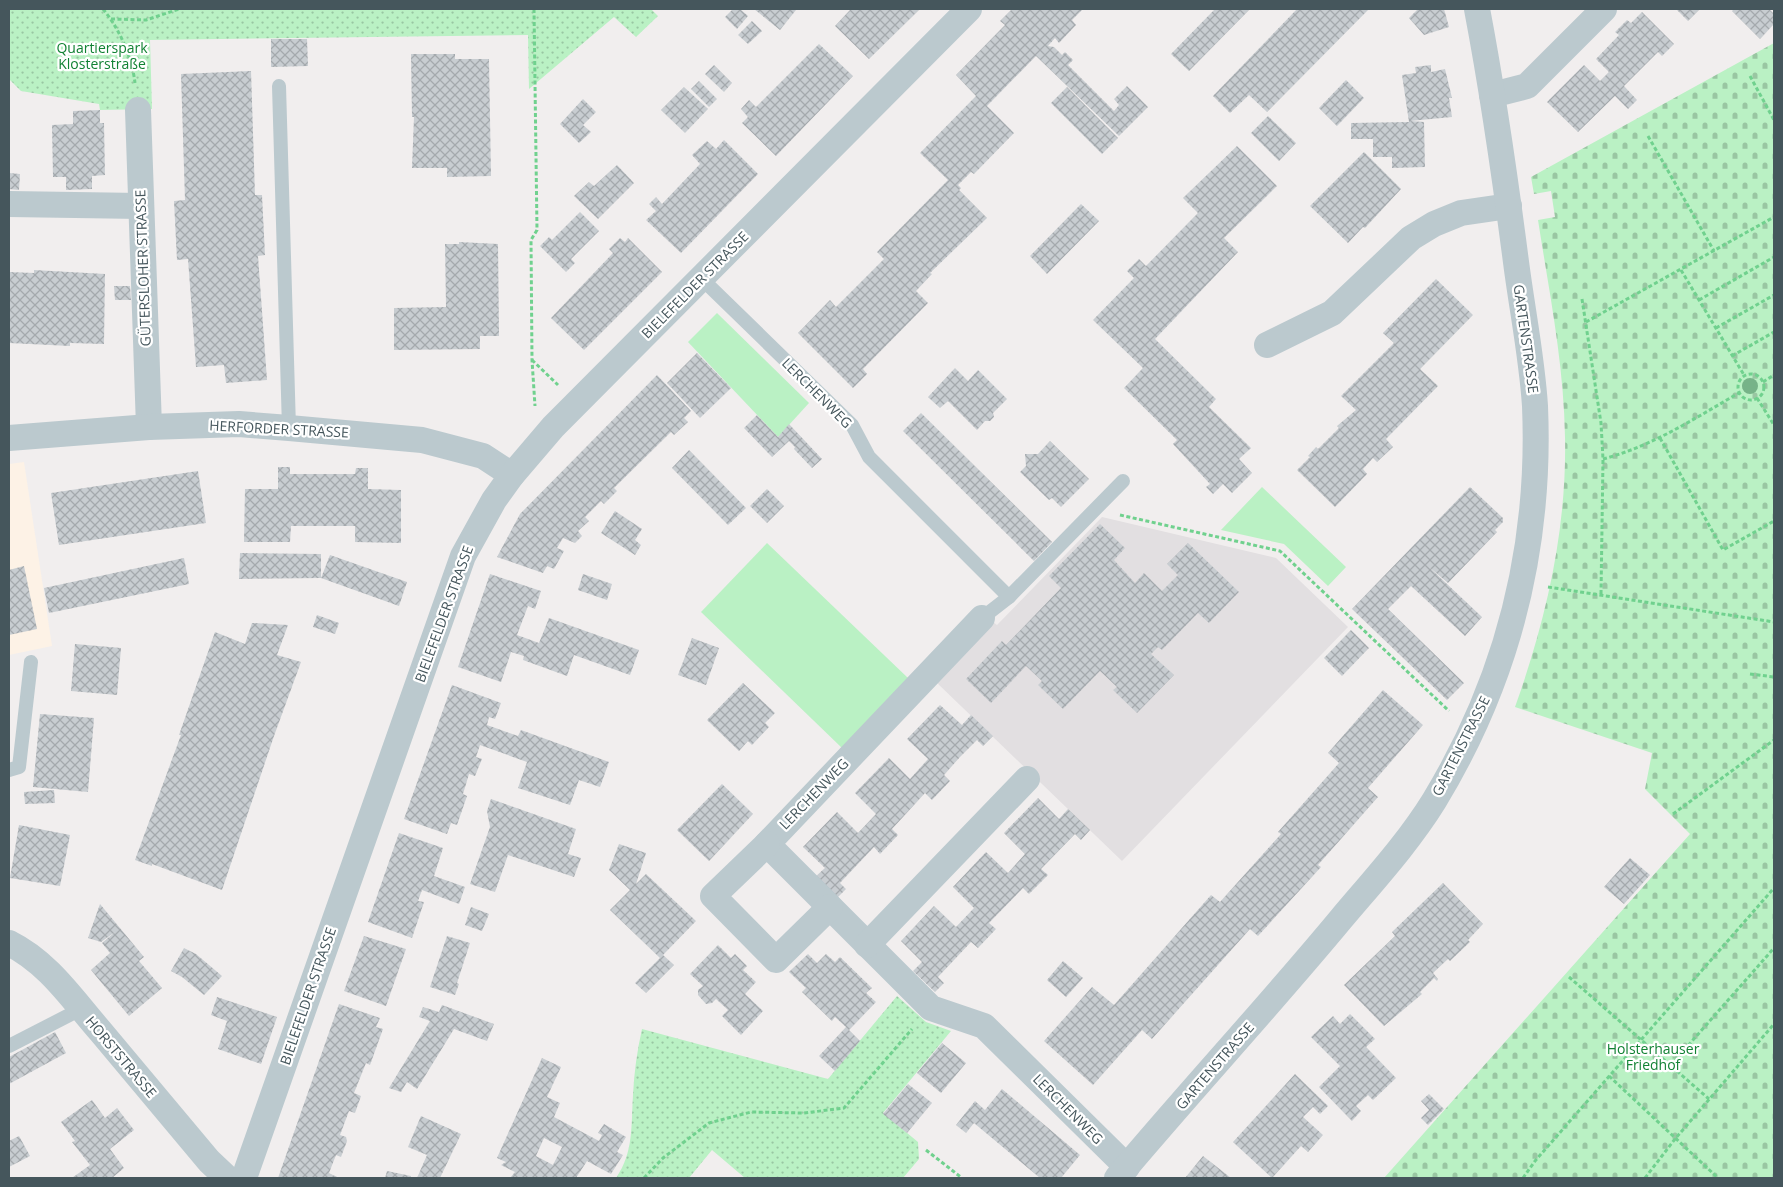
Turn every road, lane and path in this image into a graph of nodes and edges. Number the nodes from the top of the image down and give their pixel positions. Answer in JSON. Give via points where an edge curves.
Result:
{"nodes":[{"id":1,"x":102,"y":9,"type":"edge"},
{"id":2,"x":179,"y":9,"type":"edge"},
{"id":3,"x":534,"y":9,"type":"edge"},
{"id":4,"x":969,"y":9,"type":"edge"},
{"id":5,"x":1476,"y":9,"type":"edge"},
{"id":6,"x":1604,"y":9,"type":"edge"},
{"id":7,"x":111,"y":19,"type":"junction"},
{"id":8,"x":1750,"y":76,"type":"dead end"},
{"id":9,"x":279,"y":86,"type":"dead end"},
{"id":10,"x":1492,"y":95,"type":"junction"},
{"id":11,"x":138,"y":110,"type":"joint"},
{"id":12,"x":1774,"y":120,"type":"edge"},
{"id":13,"x":1648,"y":136,"type":"dead end"},
{"id":14,"x":9,"y":204,"type":"edge"},
{"id":15,"x":141,"y":206,"type":"junction"},
{"id":16,"x":1509,"y":206,"type":"junction"},
{"id":17,"x":1774,"y":217,"type":"edge"},
{"id":18,"x":1714,"y":251,"type":"junction"},
{"id":19,"x":1774,"y":257,"type":"edge"},
{"id":20,"x":1680,"y":270,"type":"junction"},
{"id":21,"x":702,"y":279,"type":"junction"},
{"id":22,"x":1774,"y":295,"type":"edge"},
{"id":23,"x":1582,"y":300,"type":"dead end"},
{"id":24,"x":1699,"y":300,"type":"junction"},
{"id":25,"x":1586,"y":322,"type":"junction"},
{"id":26,"x":1716,"y":328,"type":"junction"},
{"id":27,"x":1774,"y":332,"type":"edge"},
{"id":28,"x":1267,"y":345,"type":"dead end"},
{"id":29,"x":1732,"y":356,"type":"junction"},
{"id":30,"x":532,"y":360,"type":"junction"},
{"id":31,"x":1744,"y":376,"type":"junction"},
{"id":32,"x":1774,"y":376,"type":"edge"},
{"id":33,"x":1763,"y":382,"type":"junction"},
{"id":34,"x":1739,"y":393,"type":"junction"},
{"id":35,"x":1757,"y":398,"type":"junction"},
{"id":36,"x":576,"y":403,"type":"junction"},
{"id":37,"x":1774,"y":425,"type":"edge"},
{"id":38,"x":149,"y":427,"type":"junction"},
{"id":39,"x":553,"y":427,"type":"junction"},
{"id":40,"x":289,"y":428,"type":"junction"},
{"id":41,"x":9,"y":438,"type":"edge"},
{"id":42,"x":1660,"y":438,"type":"junction"},
{"id":43,"x":1603,"y":459,"type":"junction"},
{"id":44,"x":512,"y":475,"type":"junction"},
{"id":45,"x":1123,"y":481,"type":"dead end"},
{"id":46,"x":1098,"y":506,"type":"junction"},
{"id":47,"x":1774,"y":521,"type":"edge"},
{"id":48,"x":1522,"y":583,"type":"junction"},
{"id":49,"x":1601,"y":594,"type":"junction"},
{"id":50,"x":1009,"y":597,"type":"junction"},
{"id":51,"x":982,"y":618,"type":"joint"},
{"id":52,"x":1774,"y":622,"type":"edge"},
{"id":53,"x":31,"y":662,"type":"dead end"},
{"id":54,"x":1750,"y":674,"type":"dead end"},
{"id":55,"x":1774,"y":677,"type":"edge"},
{"id":56,"x":1471,"y":732,"type":"junction"},
{"id":57,"x":1774,"y":740,"type":"edge"},
{"id":58,"x":9,"y":770,"type":"edge"},
{"id":59,"x":1027,"y":779,"type":"dead end"},
{"id":60,"x":1673,"y":814,"type":"dead end"},
{"id":61,"x":767,"y":844,"type":"junction"},
{"id":62,"x":1774,"y":888,"type":"edge"},
{"id":63,"x":830,"y":906,"type":"junction"},
{"id":64,"x":9,"y":943,"type":"edge"},
{"id":65,"x":867,"y":945,"type":"junction"},
{"id":66,"x":1774,"y":948,"type":"edge"},
{"id":67,"x":1569,"y":977,"type":"dead end"},
{"id":68,"x":931,"y":1008,"type":"junction"},
{"id":69,"x":81,"y":1009,"type":"junction"},
{"id":70,"x":1774,"y":1024,"type":"edge"},
{"id":71,"x":1642,"y":1039,"type":"junction"},
{"id":72,"x":9,"y":1046,"type":"edge"},
{"id":73,"x":1671,"y":1065,"type":"junction"},
{"id":74,"x":1609,"y":1076,"type":"junction"},
{"id":75,"x":1709,"y":1099,"type":"junction"},
{"id":76,"x":1675,"y":1139,"type":"junction"},
{"id":77,"x":926,"y":1150,"type":"dead end"},
{"id":78,"x":1122,"y":1173,"type":"edge"},
{"id":79,"x":227,"y":1178,"type":"edge"},
{"id":80,"x":244,"y":1178,"type":"edge"},
{"id":81,"x":644,"y":1178,"type":"edge"},
{"id":82,"x":962,"y":1178,"type":"edge"},
{"id":83,"x":1524,"y":1178,"type":"edge"},
{"id":84,"x":1644,"y":1178,"type":"edge"},
{"id":85,"x":1718,"y":1178,"type":"edge"}],
"edges":[{"from":1,"to":7,"type":"path"},
{"from":2,"to":7,"type":"path","via":[[146,20]]},
{"from":3,"to":30,"type":"path","via":[[537,230],[530,240]]},
{"from":4,"to":21,"type":"street","name":"BIELEFELDER STRASSE"},
{"from":5,"to":10,"type":"street","name":"GARTENSTRASSE"},
{"from":6,"to":10,"type":"street","via":[[1528,86]]},
{"from":7,"to":11,"type":"path","via":[[133,68]]},
{"from":8,"to":12,"type":"path"},
{"from":9,"to":40,"type":"lane"},
{"from":10,"to":16,"type":"street","name":"GARTENSTRASSE"},
{"from":11,"to":15,"type":"street","name":"GÜTERSLOHER STRASSE"},
{"from":13,"to":18,"type":"path"},
{"from":14,"to":15,"type":"street"},
{"from":15,"to":38,"type":"street","name":"GÜTERSLOHER STRASSE"},
{"from":16,"to":28,"type":"street","via":[[1461,213],[1434,224],[1411,238],[1332,313]]},
{"from":16,"to":48,"type":"street","name":"GARTENSTRASSE","via":[[1534,402],[1536,456],[1533,511]]},
{"from":17,"to":18,"type":"path"},
{"from":18,"to":20,"type":"path"},
{"from":19,"to":24,"type":"path"},
{"from":20,"to":24,"type":"path"},
{"from":20,"to":25,"type":"path"},
{"from":21,"to":36,"type":"street","name":"BIELEFELDER STRASSE"},
{"from":21,"to":50,"type":"lane","name":"LERCHENWEG","via":[[852,425],[869,457]]},
{"from":22,"to":26,"type":"path"},
{"from":23,"to":25,"type":"path"},
{"from":24,"to":26,"type":"path"},
{"from":25,"to":43,"type":"path"},
{"from":26,"to":29,"type":"path"},
{"from":27,"to":29,"type":"path"},
{"from":29,"to":31,"type":"path"},
{"from":30,"to":36,"type":"path"},
{"from":30,"to":39,"type":"path","via":[[533,404]]},
{"from":31,"to":33,"type":"path","via":[[1752,373]]},
{"from":31,"to":34,"type":"path","via":[[1740,380]]},
{"from":32,"to":33,"type":"path"},
{"from":33,"to":35,"type":"path","via":[[1762,394]]},
{"from":34,"to":35,"type":"path","via":[[1751,400]]},
{"from":34,"to":42,"type":"path"},
{"from":35,"to":37,"type":"path"},
{"from":36,"to":39,"type":"street","name":"BIELEFELDER STRASSE"},
{"from":38,"to":40,"type":"street","name":"HERFORDER STRASSE","via":[[239,424]]},
{"from":38,"to":41,"type":"street","name":"HERFORDER STRASSE"},
{"from":39,"to":44,"type":"street","name":"BIELEFELDER STRASSE"},
{"from":40,"to":44,"type":"street","name":"HERFORDER STRASSE","via":[[422,440],[483,456]]},
{"from":42,"to":43,"type":"path"},
{"from":42,"to":47,"type":"path","via":[[1723,550]]},
{"from":43,"to":49,"type":"path"},
{"from":44,"to":80,"type":"street","name":"BIELEFELDER STRASSE","via":[[463,556]]},
{"from":45,"to":46,"type":"lane","name":"LERCHENWEG"},
{"from":46,"to":50,"type":"lane","name":"LERCHENWEG"},
{"from":46,"to":56,"type":"path","via":[[1109,512],[1280,551]]},
{"from":48,"to":49,"type":"path"},
{"from":48,"to":56,"type":"street","name":"GARTENSTRASSE","via":[[1493,682]]},
{"from":49,"to":52,"type":"path"},
{"from":50,"to":51,"type":"lane","name":"LERCHENWEG"},
{"from":51,"to":61,"type":"street","name":"LERCHENWEG"},
{"from":53,"to":58,"type":"lane","via":[[19,768]]},
{"from":54,"to":55,"type":"path"},
{"from":56,"to":78,"type":"street","name":"GARTENSTRASSE","via":[[1433,803],[1392,857]]},
{"from":57,"to":60,"type":"path"},
{"from":59,"to":65,"type":"street"},
{"from":61,"to":63,"type":"street","name":"LERCHENWEG"},
{"from":61,"to":63,"type":"street","name":"LERCHENWEG","via":[[713,896],[776,960]]},
{"from":62,"to":71,"type":"path"},
{"from":63,"to":65,"type":"street","name":"LERCHENWEG"},
{"from":64,"to":69,"type":"street","name":"HORSTSTRASSE","via":[[34,957],[60,981]]},
{"from":65,"to":68,"type":"street","name":"LERCHENWEG"},
{"from":66,"to":73,"type":"path"},
{"from":67,"to":71,"type":"path"},
{"from":68,"to":78,"type":"street","name":"LERCHENWEG","via":[[984,1026]]},
{"from":68,"to":81,"type":"path","via":[[844,1108],[804,1113],[751,1112],[709,1123],[663,1158]]},
{"from":69,"to":72,"type":"lane"},
{"from":69,"to":79,"type":"street","name":"HORSTSTRASSE","via":[[209,1161]]},
{"from":70,"to":75,"type":"path"},
{"from":71,"to":73,"type":"path"},
{"from":71,"to":74,"type":"path"},
{"from":73,"to":75,"type":"path"},
{"from":74,"to":76,"type":"path"},
{"from":74,"to":83,"type":"path"},
{"from":75,"to":76,"type":"path"},
{"from":76,"to":84,"type":"path"},
{"from":76,"to":85,"type":"path"},
{"from":77,"to":82,"type":"path"}]}
